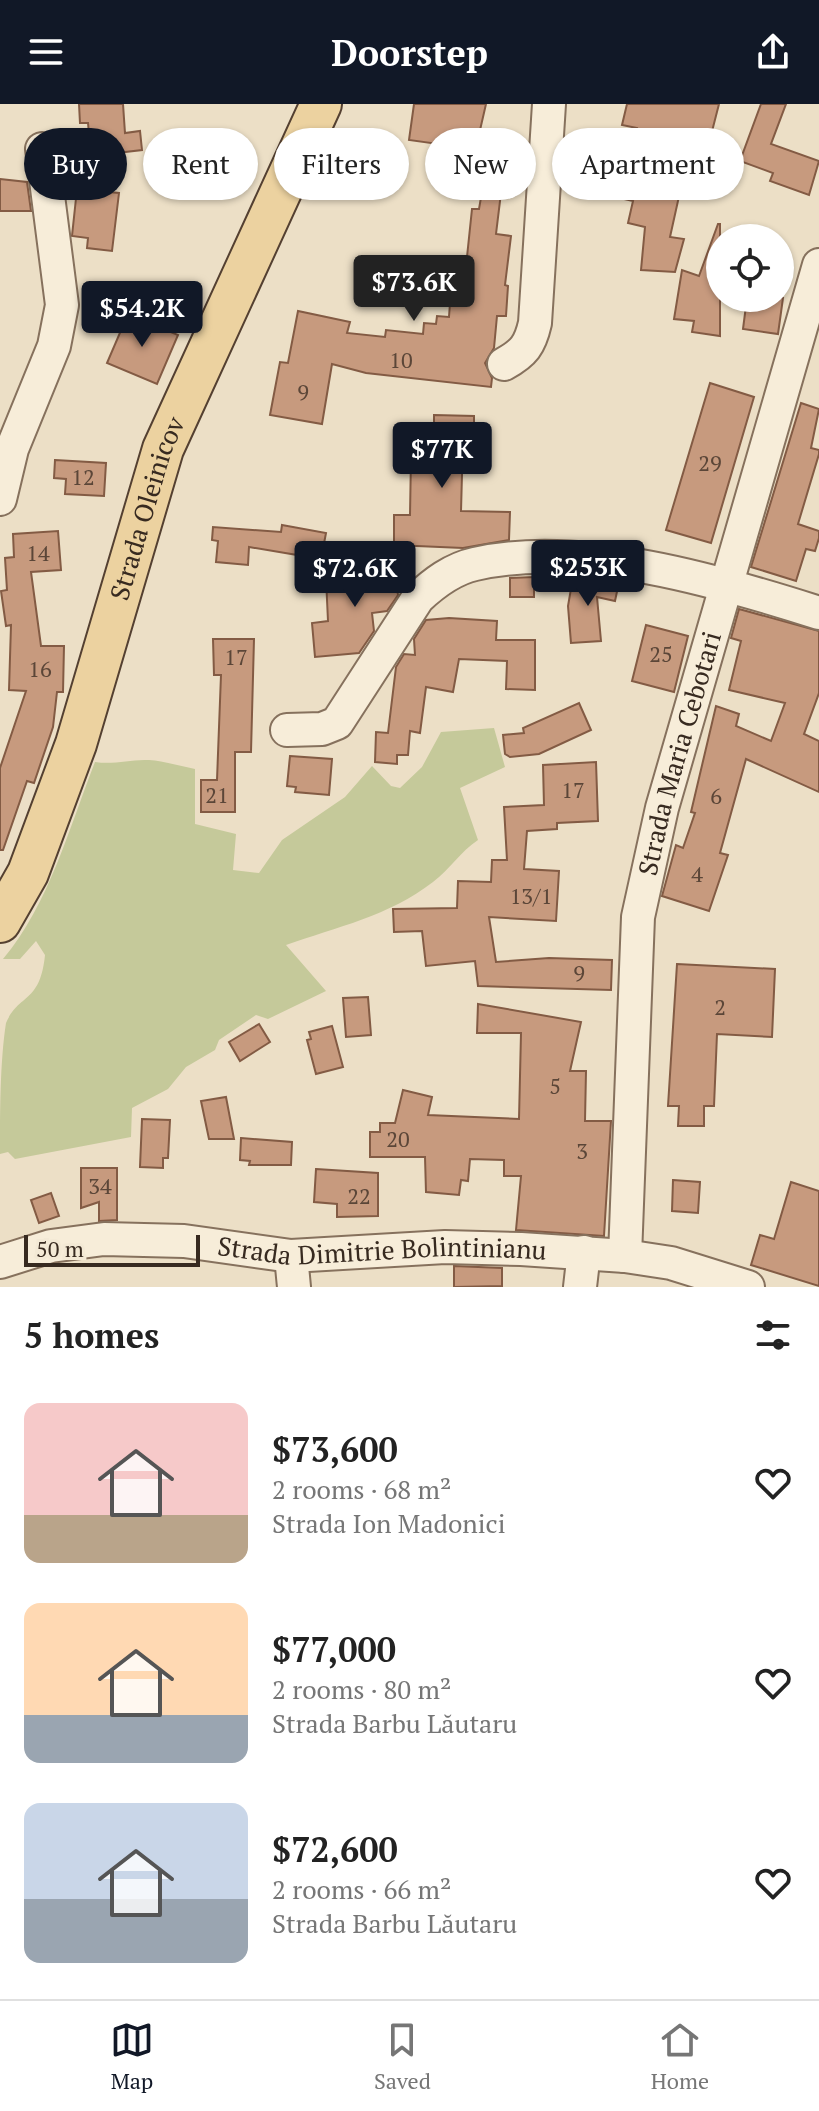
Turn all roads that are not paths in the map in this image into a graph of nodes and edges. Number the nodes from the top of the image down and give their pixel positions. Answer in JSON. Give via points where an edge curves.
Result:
{"nodes":[{"id":1,"x":321,"y":104,"type":"edge"},
{"id":2,"x":549,"y":104,"type":"edge"},
{"id":3,"x":49,"y":200,"type":"edge"},
{"id":4,"x":819,"y":265,"type":"edge"},
{"id":5,"x":504,"y":364,"type":"dead end"},
{"id":6,"x":0,"y":499,"type":"edge"},
{"id":7,"x":725,"y":583,"type":"junction"},
{"id":8,"x":819,"y":613,"type":"edge"},
{"id":9,"x":287,"y":730,"type":"dead end"},
{"id":10,"x":0,"y":922,"type":"edge"},
{"id":11,"x":584,"y":1252,"type":"junction"},
{"id":12,"x":625,"y":1256,"type":"junction"},
{"id":13,"x":0,"y":1262,"type":"edge"},
{"id":14,"x":292,"y":1272,"type":"edge"},
{"id":15,"x":580,"y":1287,"type":"edge"},
{"id":16,"x":748,"y":1287,"type":"edge"}],
"edges":[{"from":1,"to":10,"type":"main road","name":"Strada Oleinicov","via":[[163,449],[76,744],[28,873]]},
{"from":2,"to":5,"type":"street","via":[[535,323],[530,344]]},
{"from":3,"to":6,"type":"street","via":[[62,305],[54,346],[12,449]]},
{"from":4,"to":7,"type":"street","name":"Strada Maria Cebotari"},
{"from":7,"to":8,"type":"street"},
{"from":7,"to":9,"type":"street","via":[[575,560],[474,564],[435,582],[418,598],[337,723]]},
{"from":7,"to":12,"type":"street","name":"Strada Maria Cebotari","via":[[662,808],[638,917]]},
{"from":11,"to":12,"type":"street","name":"Strada Dimitrie Bolintinianu"},
{"from":11,"to":14,"type":"street","name":"Strada Dimitrie Bolintinianu","via":[[445,1247]]},
{"from":11,"to":15,"type":"street"},
{"from":12,"to":16,"type":"street","name":"Strada Dimitrie Bolintinianu","via":[[671,1263]]},
{"from":13,"to":14,"type":"street","name":"Strada Dimitrie Bolintinianu","via":[[51,1246],[104,1239],[184,1241]]}]}
